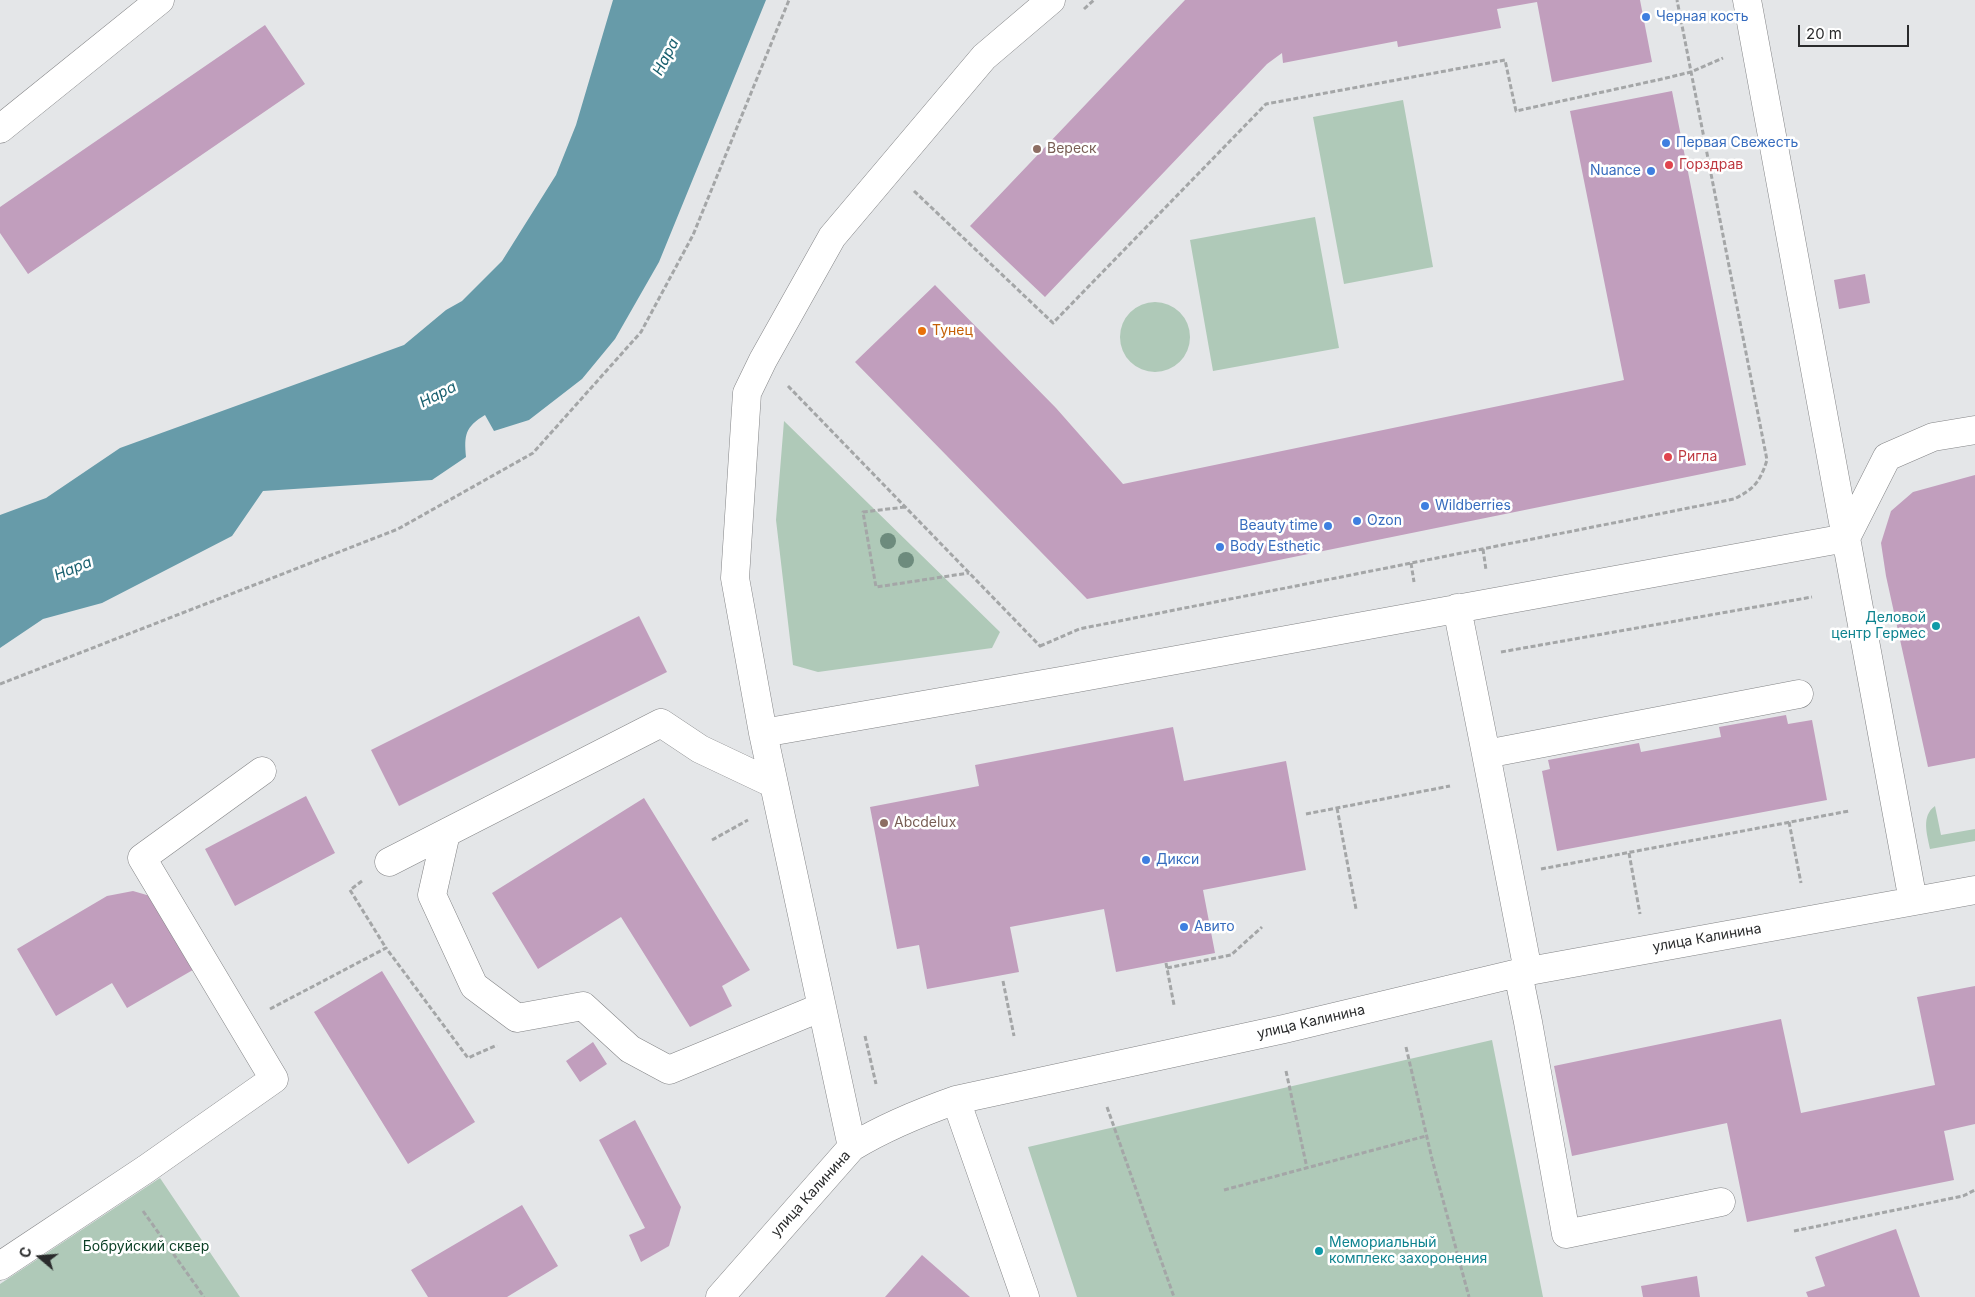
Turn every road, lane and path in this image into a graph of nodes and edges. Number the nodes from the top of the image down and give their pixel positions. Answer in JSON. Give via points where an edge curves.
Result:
{"nodes":[{"id":1,"x":160,"y":0,"type":"edge"},
{"id":2,"x":789,"y":0,"type":"edge"},
{"id":3,"x":1051,"y":0,"type":"edge"},
{"id":4,"x":1094,"y":0,"type":"edge"},
{"id":5,"x":1677,"y":0,"type":"edge"},
{"id":6,"x":1747,"y":0,"type":"edge"},
{"id":7,"x":1079,"y":13,"type":"dead end"},
{"id":8,"x":1755,"y":44,"type":"junction"},
{"id":9,"x":1691,"y":72,"type":"junction"},
{"id":10,"x":0,"y":129,"type":"edge"},
{"id":11,"x":890,"y":168,"type":"junction"},
{"id":12,"x":783,"y":391,"type":"dead end"},
{"id":13,"x":1975,"y":430,"type":"edge"},
{"id":14,"x":905,"y":507,"type":"junction"},
{"id":15,"x":1846,"y":538,"type":"junction"},
{"id":16,"x":970,"y":573,"type":"junction"},
{"id":17,"x":1812,"y":597,"type":"dead end"},
{"id":18,"x":1457,"y":608,"type":"junction"},
{"id":19,"x":1040,"y":646,"type":"junction"},
{"id":20,"x":1501,"y":652,"type":"dead end"},
{"id":21,"x":1072,"y":679,"type":"junction"},
{"id":22,"x":0,"y":684,"type":"edge"},
{"id":23,"x":1799,"y":694,"type":"dead end"},
{"id":24,"x":763,"y":733,"type":"junction"},
{"id":25,"x":1486,"y":754,"type":"junction"},
{"id":26,"x":262,"y":771,"type":"dead end"},
{"id":27,"x":774,"y":784,"type":"junction"},
{"id":28,"x":1450,"y":786,"type":"dead end"},
{"id":29,"x":1337,"y":808,"type":"junction"},
{"id":30,"x":1850,"y":811,"type":"dead end"},
{"id":31,"x":1306,"y":814,"type":"dead end"},
{"id":32,"x":748,"y":820,"type":"dead end"},
{"id":33,"x":1789,"y":822,"type":"junction"},
{"id":34,"x":446,"y":833,"type":"junction"},
{"id":35,"x":712,"y":840,"type":"dead end"},
{"id":36,"x":1629,"y":852,"type":"junction"},
{"id":37,"x":389,"y":862,"type":"joint"},
{"id":38,"x":1538,"y":869,"type":"dead end"},
{"id":39,"x":1801,"y":883,"type":"dead end"},
{"id":40,"x":1975,"y":890,"type":"edge"},
{"id":41,"x":1913,"y":901,"type":"junction"},
{"id":42,"x":1356,"y":909,"type":"dead end"},
{"id":43,"x":1640,"y":914,"type":"dead end"},
{"id":44,"x":1262,"y":927,"type":"dead end"},
{"id":45,"x":386,"y":948,"type":"junction"},
{"id":46,"x":1166,"y":962,"type":"dead end"},
{"id":47,"x":1167,"y":968,"type":"junction"},
{"id":48,"x":1523,"y":972,"type":"junction"},
{"id":49,"x":1003,"y":981,"type":"dead end"},
{"id":50,"x":1174,"y":1005,"type":"dead end"},
{"id":51,"x":822,"y":1007,"type":"junction"},
{"id":52,"x":241,"y":1024,"type":"junction"},
{"id":53,"x":863,"y":1027,"type":"dead end"},
{"id":54,"x":1014,"y":1036,"type":"dead end"},
{"id":55,"x":504,"y":1042,"type":"dead end"},
{"id":56,"x":1406,"y":1047,"type":"dead end"},
{"id":57,"x":1286,"y":1071,"type":"dead end"},
{"id":58,"x":876,"y":1084,"type":"dead end"},
{"id":59,"x":956,"y":1100,"type":"junction"},
{"id":60,"x":1107,"y":1107,"type":"dead end"},
{"id":61,"x":1426,"y":1136,"type":"junction"},
{"id":62,"x":852,"y":1147,"type":"junction"},
{"id":63,"x":1307,"y":1168,"type":"junction"},
{"id":64,"x":124,"y":1184,"type":"junction"},
{"id":65,"x":1224,"y":1190,"type":"dead end"},
{"id":66,"x":1975,"y":1190,"type":"edge"},
{"id":67,"x":1721,"y":1202,"type":"dead end"},
{"id":68,"x":1794,"y":1231,"type":"dead end"},
{"id":69,"x":0,"y":1266,"type":"edge"},
{"id":70,"x":204,"y":1297,"type":"edge"},
{"id":71,"x":720,"y":1297,"type":"edge"},
{"id":72,"x":1025,"y":1297,"type":"edge"},
{"id":73,"x":1174,"y":1297,"type":"edge"},
{"id":74,"x":1469,"y":1297,"type":"edge"}],
"edges":[{"from":1,"to":10,"type":"street"},
{"from":2,"to":22,"type":"path","via":[[693,235],[641,332],[533,453],[398,529]]},
{"from":3,"to":11,"type":"street","via":[[984,57]]},
{"from":4,"to":7,"type":"path"},
{"from":5,"to":9,"type":"path"},
{"from":6,"to":8,"type":"street"},
{"from":8,"to":9,"type":"path"},
{"from":8,"to":15,"type":"street"},
{"from":9,"to":11,"type":"path","via":[[1516,110],[1505,60],[1266,104],[1053,323]]},
{"from":9,"to":19,"type":"path","via":[[1766,460],[1762,476],[1751,490],[1734,499],[1080,629]]},
{"from":11,"to":24,"type":"street","via":[[832,237],[747,393],[735,578]]},
{"from":12,"to":14,"type":"path","via":[[786,384]]},
{"from":13,"to":15,"type":"street","via":[[1934,437],[1887,457]]},
{"from":14,"to":16,"type":"path"},
{"from":14,"to":16,"type":"path","via":[[863,512],[876,587]]},
{"from":15,"to":18,"type":"street"},
{"from":15,"to":41,"type":"street"},
{"from":16,"to":19,"type":"path"},
{"from":17,"to":20,"type":"path"},
{"from":18,"to":21,"type":"street"},
{"from":18,"to":25,"type":"street"},
{"from":19,"to":21,"type":"path"},
{"from":21,"to":24,"type":"street"},
{"from":23,"to":25,"type":"street"},
{"from":24,"to":27,"type":"street"},
{"from":25,"to":48,"type":"street"},
{"from":26,"to":52,"type":"street","via":[[142,858]]},
{"from":27,"to":34,"type":"street","via":[[700,749],[661,724]]},
{"from":27,"to":51,"type":"street"},
{"from":28,"to":29,"type":"path"},
{"from":29,"to":31,"type":"path"},
{"from":29,"to":42,"type":"path"},
{"from":30,"to":33,"type":"path"},
{"from":32,"to":35,"type":"path"},
{"from":33,"to":36,"type":"path"},
{"from":33,"to":39,"type":"path"},
{"from":34,"to":37,"type":"street"},
{"from":34,"to":51,"type":"street","via":[[432,895],[474,986],[516,1018],[584,1006],[630,1049],[669,1070]]},
{"from":36,"to":38,"type":"path"},
{"from":36,"to":43,"type":"path"},
{"from":37,"to":45,"type":"path","via":[[350,890]]},
{"from":40,"to":41,"type":"street","name":"улица Калинина"},
{"from":41,"to":48,"type":"street","name":"улица Калинина"},
{"from":44,"to":47,"type":"path","via":[[1231,955]]},
{"from":45,"to":52,"type":"path"},
{"from":45,"to":55,"type":"path","via":[[468,1058]]},
{"from":46,"to":47,"type":"path"},
{"from":47,"to":50,"type":"path"},
{"from":48,"to":59,"type":"street","name":"улица Калинина","via":[[1284,1029]]},
{"from":48,"to":67,"type":"street","via":[[1528,1022],[1566,1234]]},
{"from":49,"to":54,"type":"path"},
{"from":51,"to":62,"type":"street"},
{"from":52,"to":64,"type":"street","via":[[274,1079]]},
{"from":53,"to":58,"type":"path"},
{"from":56,"to":61,"type":"path"},
{"from":57,"to":63,"type":"path"},
{"from":59,"to":62,"type":"street","name":"улица Калинина","via":[[908,1118]]},
{"from":59,"to":72,"type":"street"},
{"from":60,"to":73,"type":"path"},
{"from":61,"to":63,"type":"path"},
{"from":61,"to":74,"type":"path"},
{"from":62,"to":71,"type":"street","name":"улица Калинина"},
{"from":63,"to":65,"type":"path"},
{"from":64,"to":69,"type":"street"},
{"from":64,"to":70,"type":"path"},
{"from":66,"to":68,"type":"path","via":[[1963,1196]]}]}
